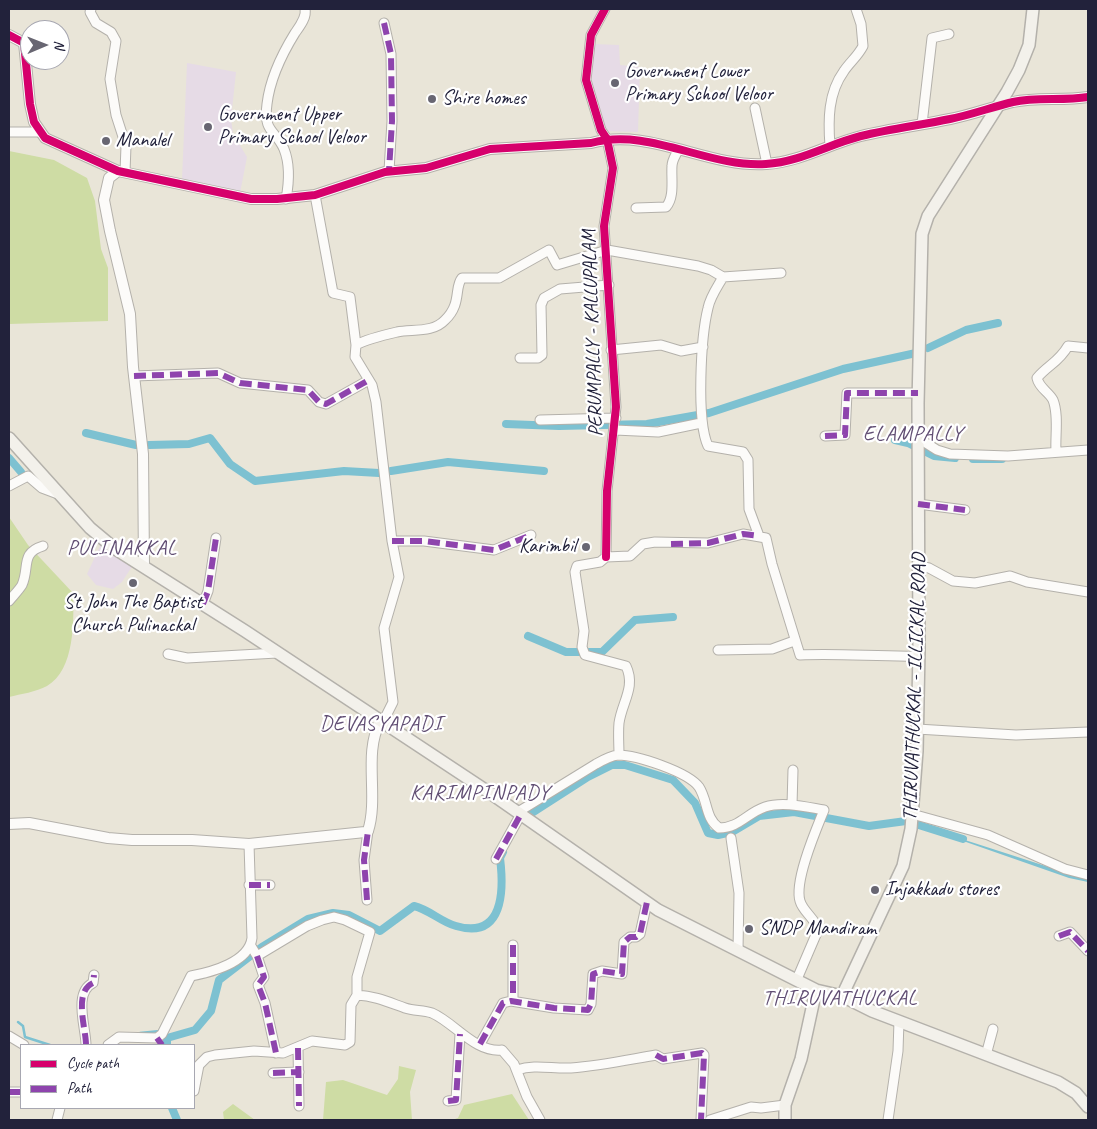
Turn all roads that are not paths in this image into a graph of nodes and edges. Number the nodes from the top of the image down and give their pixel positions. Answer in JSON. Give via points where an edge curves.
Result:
{"nodes":[{"id":1,"x":90,"y":9,"type":"edge"},
{"id":2,"x":305,"y":9,"type":"edge"},
{"id":3,"x":605,"y":9,"type":"edge"},
{"id":4,"x":856,"y":9,"type":"edge"},
{"id":5,"x":1033,"y":9,"type":"edge"},
{"id":6,"x":384,"y":24,"type":"dead end"},
{"id":7,"x":949,"y":34,"type":"dead end"},
{"id":8,"x":9,"y":35,"type":"edge"},
{"id":9,"x":1088,"y":96,"type":"edge"},
{"id":10,"x":998,"y":106,"type":"junction"},
{"id":11,"x":756,"y":108,"type":"dead end"},
{"id":12,"x":922,"y":124,"type":"junction"},
{"id":13,"x":9,"y":132,"type":"edge"},
{"id":14,"x":38,"y":132,"type":"junction"},
{"id":15,"x":607,"y":139,"type":"junction"},
{"id":16,"x":830,"y":146,"type":"junction"},
{"id":17,"x":678,"y":150,"type":"junction"},
{"id":18,"x":767,"y":164,"type":"junction"},
{"id":19,"x":389,"y":171,"type":"junction"},
{"id":20,"x":122,"y":172,"type":"junction"},
{"id":21,"x":315,"y":195,"type":"junction"},
{"id":22,"x":286,"y":199,"type":"junction"},
{"id":23,"x":636,"y":208,"type":"dead end"},
{"id":24,"x":607,"y":250,"type":"junction"},
{"id":25,"x":781,"y":273,"type":"dead end"},
{"id":26,"x":724,"y":276,"type":"junction"},
{"id":27,"x":609,"y":285,"type":"junction"},
{"id":28,"x":356,"y":345,"type":"junction"},
{"id":29,"x":703,"y":347,"type":"junction"},
{"id":30,"x":1088,"y":348,"type":"edge"},
{"id":31,"x":611,"y":350,"type":"junction"},
{"id":32,"x":520,"y":358,"type":"dead end"},
{"id":33,"x":134,"y":376,"type":"junction"},
{"id":34,"x":369,"y":380,"type":"junction"},
{"id":35,"x":918,"y":393,"type":"junction"},
{"id":36,"x":701,"y":417,"type":"junction"},
{"id":37,"x":616,"y":418,"type":"junction"},
{"id":38,"x":540,"y":420,"type":"dead end"},
{"id":39,"x":615,"y":430,"type":"junction"},
{"id":40,"x":825,"y":436,"type":"dead end"},
{"id":41,"x":9,"y":438,"type":"edge"},
{"id":42,"x":918,"y":445,"type":"junction"},
{"id":43,"x":1088,"y":450,"type":"edge"},
{"id":44,"x":1056,"y":451,"type":"junction"},
{"id":45,"x":9,"y":486,"type":"edge"},
{"id":46,"x":63,"y":496,"type":"junction"},
{"id":47,"x":918,"y":504,"type":"junction"},
{"id":48,"x":966,"y":510,"type":"dead end"},
{"id":49,"x":531,"y":535,"type":"dead end"},
{"id":50,"x":759,"y":536,"type":"junction"},
{"id":51,"x":216,"y":538,"type":"dead end"},
{"id":52,"x":392,"y":541,"type":"junction"},
{"id":53,"x":44,"y":546,"type":"dead end"},
{"id":54,"x":606,"y":557,"type":"junction"},
{"id":55,"x":144,"y":566,"type":"junction"},
{"id":56,"x":919,"y":566,"type":"junction"},
{"id":57,"x":1088,"y":592,"type":"edge"},
{"id":58,"x":9,"y":601,"type":"edge"},
{"id":59,"x":203,"y":604,"type":"junction"},
{"id":60,"x":794,"y":640,"type":"junction"},
{"id":61,"x":718,"y":650,"type":"dead end"},
{"id":62,"x":277,"y":653,"type":"junction"},
{"id":63,"x":168,"y":654,"type":"dead end"},
{"id":64,"x":919,"y":656,"type":"junction"},
{"id":65,"x":381,"y":723,"type":"junction"},
{"id":66,"x":917,"y":729,"type":"junction"},
{"id":67,"x":1088,"y":732,"type":"edge"},
{"id":68,"x":619,"y":755,"type":"junction"},
{"id":69,"x":793,"y":770,"type":"dead end"},
{"id":70,"x":792,"y":805,"type":"junction"},
{"id":71,"x":524,"y":816,"type":"junction"},
{"id":72,"x":912,"y":820,"type":"junction"},
{"id":73,"x":9,"y":824,"type":"edge"},
{"id":74,"x":368,"y":831,"type":"junction"},
{"id":75,"x":731,"y":838,"type":"dead end"},
{"id":76,"x":249,"y":844,"type":"junction"},
{"id":77,"x":496,"y":859,"type":"dead end"},
{"id":78,"x":1088,"y":875,"type":"edge"},
{"id":79,"x":270,"y":885,"type":"dead end"},
{"id":80,"x":249,"y":886,"type":"junction"},
{"id":81,"x":367,"y":900,"type":"dead end"},
{"id":82,"x":647,"y":902,"type":"junction"},
{"id":83,"x":1059,"y":936,"type":"dead end"},
{"id":84,"x":513,"y":945,"type":"dead end"},
{"id":85,"x":251,"y":946,"type":"junction"},
{"id":86,"x":738,"y":950,"type":"junction"},
{"id":87,"x":1088,"y":951,"type":"edge"},
{"id":88,"x":257,"y":955,"type":"junction"},
{"id":89,"x":94,"y":975,"type":"dead end"},
{"id":90,"x":797,"y":979,"type":"junction"},
{"id":91,"x":816,"y":990,"type":"junction"},
{"id":92,"x":357,"y":995,"type":"junction"},
{"id":93,"x":842,"y":996,"type":"junction"},
{"id":94,"x":513,"y":1001,"type":"junction"},
{"id":95,"x":899,"y":1021,"type":"junction"},
{"id":96,"x":993,"y":1028,"type":"dead end"},
{"id":97,"x":460,"y":1034,"type":"junction"},
{"id":98,"x":9,"y":1036,"type":"edge"},
{"id":99,"x":160,"y":1039,"type":"edge"},
{"id":100,"x":86,"y":1042,"type":"edge"},
{"id":101,"x":22,"y":1044,"type":"edge"},
{"id":102,"x":109,"y":1044,"type":"edge"},
{"id":103,"x":480,"y":1044,"type":"junction"},
{"id":104,"x":298,"y":1048,"type":"junction"},
{"id":105,"x":276,"y":1053,"type":"junction"},
{"id":106,"x":986,"y":1055,"type":"junction"},
{"id":107,"x":517,"y":1070,"type":"junction"},
{"id":108,"x":299,"y":1072,"type":"junction"},
{"id":109,"x":272,"y":1073,"type":"dead end"},
{"id":110,"x":195,"y":1086,"type":"edge"},
{"id":111,"x":448,"y":1101,"type":"dead end"},
{"id":112,"x":785,"y":1105,"type":"junction"},
{"id":113,"x":299,"y":1106,"type":"dead end"},
{"id":114,"x":1088,"y":1107,"type":"edge"},
{"id":115,"x":540,"y":1120,"type":"edge"},
{"id":116,"x":702,"y":1120,"type":"edge"},
{"id":117,"x":710,"y":1120,"type":"edge"},
{"id":118,"x":785,"y":1120,"type":"edge"},
{"id":119,"x":888,"y":1120,"type":"edge"}],
"edges":[{"from":1,"to":20,"type":"street","via":[[96,23],[111,32],[116,41],[110,79],[116,116],[126,146]]},
{"from":2,"to":22,"type":"street","via":[[303,21],[284,50],[267,104],[266,118],[270,130],[284,148],[286,157]]},
{"from":3,"to":15,"type":"street","name":"PERUMPALLY - KALLUPALAM","via":[[591,35],[586,80],[601,130]]},
{"from":4,"to":16,"type":"street","via":[[863,46],[844,70],[834,90],[828,123]]},
{"from":5,"to":10,"type":"main road","name":"THIRUVATHUCKAL - ILLICKAL ROAD","via":[[1027,49]]},
{"from":6,"to":19,"type":"street","via":[[391,54]]},
{"from":7,"to":12,"type":"street","via":[[932,38]]},
{"from":8,"to":14,"type":"street","via":[[24,43],[30,104]]},
{"from":9,"to":10,"type":"street"},
{"from":10,"to":12,"type":"street"},
{"from":10,"to":35,"type":"main road","name":"THIRUVATHUCKAL - ILLICKAL ROAD","via":[[923,227],[920,242]]},
{"from":11,"to":18,"type":"street"},
{"from":12,"to":16,"type":"street"},
{"from":13,"to":14,"type":"street"},
{"from":14,"to":20,"type":"street","via":[[79,155]]},
{"from":15,"to":17,"type":"street","via":[[641,140]]},
{"from":15,"to":19,"type":"street","via":[[591,143],[490,149],[426,168]]},
{"from":15,"to":24,"type":"street","name":"PERUMPALLY - KALLUPALAM","via":[[613,168],[604,226]]},
{"from":16,"to":18,"type":"street","via":[[800,158]]},
{"from":17,"to":18,"type":"street","via":[[746,164]]},
{"from":17,"to":23,"type":"street","via":[[672,164],[669,204],[666,207]]},
{"from":19,"to":21,"type":"street"},
{"from":20,"to":22,"type":"street","via":[[251,199]]},
{"from":20,"to":33,"type":"street","via":[[109,178],[104,200],[130,314]]},
{"from":21,"to":22,"type":"street"},
{"from":21,"to":28,"type":"street","via":[[333,292],[350,297]]},
{"from":24,"to":26,"type":"street","via":[[698,266]]},
{"from":24,"to":27,"type":"street","name":"PERUMPALLY - KALLUPALAM"},
{"from":24,"to":28,"type":"street","via":[[557,266],[549,250],[499,278],[462,278],[453,312],[439,325],[397,332]]},
{"from":25,"to":26,"type":"street"},
{"from":26,"to":29,"type":"street","via":[[708,306]]},
{"from":27,"to":31,"type":"street","name":"PERUMPALLY - KALLUPALAM"},
{"from":27,"to":32,"type":"street","via":[[560,289],[544,298],[542,355]]},
{"from":28,"to":34,"type":"street","via":[[355,357]]},
{"from":29,"to":31,"type":"street","via":[[681,352],[661,345]]},
{"from":29,"to":36,"type":"street"},
{"from":30,"to":44,"type":"street","via":[[1068,346],[1061,359],[1037,378],[1056,409]]},
{"from":31,"to":37,"type":"street","name":"PERUMPALLY - KALLUPALAM"},
{"from":33,"to":34,"type":"street","via":[[218,373],[240,383],[308,390],[319,402],[326,404]]},
{"from":33,"to":55,"type":"street","via":[[143,454]]},
{"from":34,"to":52,"type":"street","via":[[382,441]]},
{"from":35,"to":40,"type":"street","via":[[847,393],[845,435]]},
{"from":35,"to":42,"type":"main road","name":"THIRUVATHUCKAL - ILLICKAL ROAD"},
{"from":36,"to":39,"type":"street","via":[[658,432]]},
{"from":36,"to":50,"type":"street","via":[[708,446],[743,452],[748,460],[748,509]]},
{"from":37,"to":38,"type":"street"},
{"from":37,"to":39,"type":"street","name":"PERUMPALLY - KALLUPALAM"},
{"from":39,"to":54,"type":"street","name":"PERUMPALLY - KALLUPALAM","via":[[606,491]]},
{"from":41,"to":46,"type":"main road"},
{"from":42,"to":44,"type":"street","via":[[950,454],[1008,456]]},
{"from":42,"to":47,"type":"main road","name":"THIRUVATHUCKAL - ILLICKAL ROAD"},
{"from":43,"to":44,"type":"street"},
{"from":45,"to":46,"type":"street","via":[[28,476],[42,488]]},
{"from":46,"to":55,"type":"main road","via":[[90,528]]},
{"from":47,"to":48,"type":"street"},
{"from":47,"to":56,"type":"main road","name":"THIRUVATHUCKAL - ILLICKAL ROAD"},
{"from":49,"to":52,"type":"street","via":[[494,550],[424,541]]},
{"from":50,"to":54,"type":"street","via":[[743,534],[708,543],[655,542],[643,544],[630,556]]},
{"from":50,"to":60,"type":"street","via":[[766,538],[770,549]]},
{"from":51,"to":59,"type":"street"},
{"from":52,"to":65,"type":"street","via":[[399,577],[384,628],[392,702]]},
{"from":53,"to":58,"type":"street","via":[[35,548],[27,557],[22,585]]},
{"from":54,"to":68,"type":"street","via":[[600,562],[577,566],[574,572],[585,655],[626,666],[630,675],[630,690],[620,723]]},
{"from":55,"to":59,"type":"main road"},
{"from":56,"to":57,"type":"street","via":[[953,582],[975,583],[1010,576]]},
{"from":56,"to":64,"type":"main road","name":"THIRUVATHUCKAL - ILLICKAL ROAD"},
{"from":59,"to":62,"type":"main road"},
{"from":60,"to":61,"type":"street","via":[[772,649]]},
{"from":60,"to":64,"type":"street","via":[[800,655]]},
{"from":62,"to":63,"type":"street","via":[[187,658]]},
{"from":62,"to":65,"type":"main road"},
{"from":64,"to":66,"type":"main road","name":"THIRUVATHUCKAL - ILLICKAL ROAD"},
{"from":65,"to":71,"type":"main road"},
{"from":65,"to":74,"type":"street","via":[[374,735],[372,814]]},
{"from":66,"to":67,"type":"street","via":[[1016,735]]},
{"from":66,"to":72,"type":"main road","name":"THIRUVATHUCKAL - ILLICKAL ROAD"},
{"from":68,"to":70,"type":"street","via":[[664,766],[689,778],[699,788],[710,822],[718,828],[736,825],[765,807]]},
{"from":68,"to":71,"type":"street","via":[[596,764]]},
{"from":69,"to":70,"type":"street"},
{"from":70,"to":90,"type":"street","via":[[824,810],[802,872],[798,898],[818,930]]},
{"from":71,"to":77,"type":"street"},
{"from":71,"to":82,"type":"main road"},
{"from":72,"to":78,"type":"street","via":[[988,835],[1064,869]]},
{"from":72,"to":93,"type":"main road","name":"THIRUVATHUCKAL - ILLICKAL ROAD","via":[[900,874]]},
{"from":73,"to":76,"type":"street","via":[[29,823],[108,838]]},
{"from":74,"to":76,"type":"street"},
{"from":74,"to":81,"type":"street","via":[[364,860]]},
{"from":75,"to":86,"type":"street","via":[[739,893]]},
{"from":76,"to":80,"type":"street"},
{"from":79,"to":80,"type":"street"},
{"from":80,"to":85,"type":"street"},
{"from":82,"to":86,"type":"main road"},
{"from":82,"to":94,"type":"street","via":[[640,934],[624,942],[622,974],[602,971],[593,974],[588,1010]]},
{"from":83,"to":87,"type":"street","via":[[1070,932]]},
{"from":84,"to":94,"type":"street"},
{"from":85,"to":88,"type":"street"},
{"from":85,"to":99,"type":"street","via":[[222,969],[191,976]]},
{"from":86,"to":90,"type":"main road"},
{"from":88,"to":92,"type":"street","via":[[322,920],[334,917],[345,920],[370,932],[357,977]]},
{"from":88,"to":105,"type":"street","via":[[264,977],[258,985]]},
{"from":89,"to":100,"type":"street","via":[[93,983],[83,992]]},
{"from":90,"to":91,"type":"main road"},
{"from":91,"to":93,"type":"main road"},
{"from":91,"to":112,"type":"main road","via":[[801,1059]]},
{"from":92,"to":97,"type":"street","via":[[383,998],[432,1014]]},
{"from":92,"to":104,"type":"street","via":[[351,1005],[350,1042],[345,1045],[312,1041]]},
{"from":93,"to":95,"type":"main road"},
{"from":94,"to":103,"type":"street","via":[[503,1003]]},
{"from":95,"to":106,"type":"main road"},
{"from":95,"to":119,"type":"street"},
{"from":96,"to":106,"type":"street"},
{"from":97,"to":103,"type":"street"},
{"from":97,"to":111,"type":"street","via":[[456,1100]]},
{"from":98,"to":101,"type":"street"},
{"from":99,"to":102,"type":"street","via":[[119,1036]]},
{"from":103,"to":107,"type":"street","via":[[494,1051],[502,1050]]},
{"from":104,"to":105,"type":"street"},
{"from":104,"to":108,"type":"street"},
{"from":105,"to":110,"type":"street","via":[[254,1051],[207,1057],[199,1065]]},
{"from":106,"to":114,"type":"main road","via":[[1069,1087]]},
{"from":107,"to":115,"type":"street"},
{"from":107,"to":116,"type":"street","via":[[529,1066],[558,1069],[597,1066],[656,1055],[663,1059],[702,1053],[705,1074]]},
{"from":108,"to":109,"type":"street"},
{"from":108,"to":113,"type":"street"},
{"from":112,"to":117,"type":"street","via":[[751,1107]]},
{"from":112,"to":118,"type":"main road"}]}
